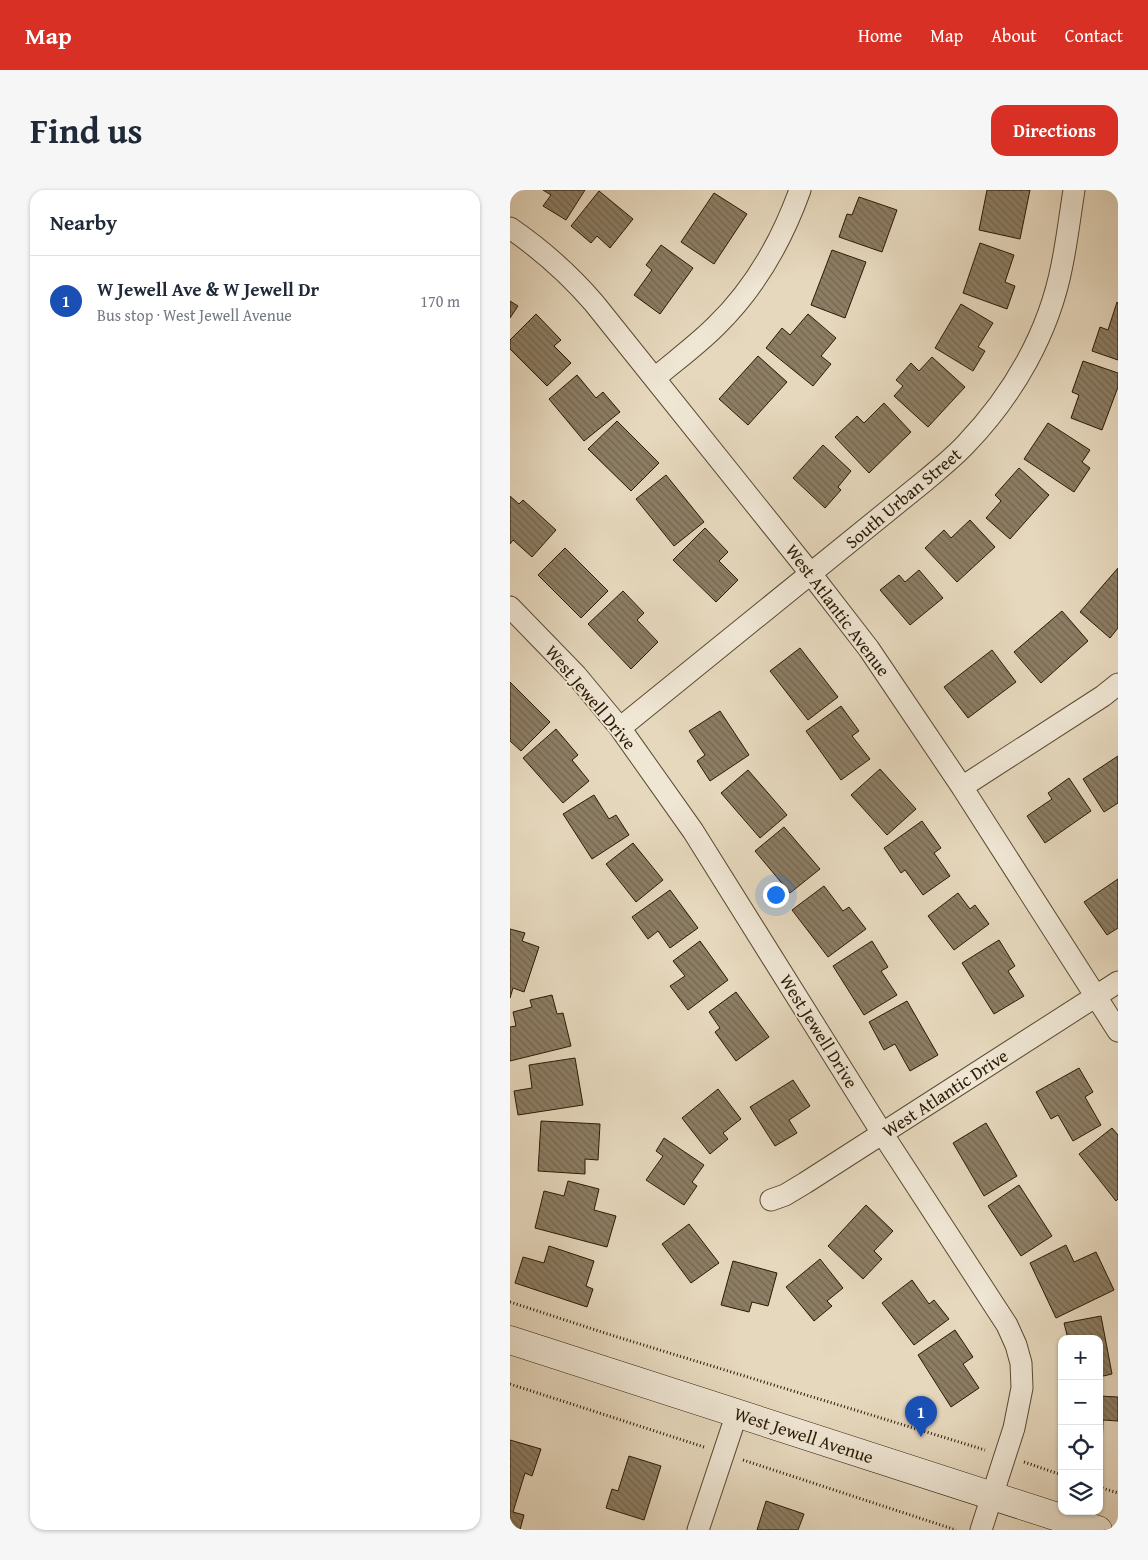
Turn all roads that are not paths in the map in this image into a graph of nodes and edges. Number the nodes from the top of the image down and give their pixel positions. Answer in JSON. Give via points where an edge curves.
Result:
{"nodes":[{"id":1,"x":800,"y":190,"type":"edge"},
{"id":2,"x":1074,"y":190,"type":"edge"},
{"id":3,"x":510,"y":228,"type":"edge"},
{"id":4,"x":655,"y":378,"type":"junction"},
{"id":5,"x":811,"y":574,"type":"junction"},
{"id":6,"x":510,"y":607,"type":"edge"},
{"id":7,"x":1118,"y":684,"type":"edge"},
{"id":8,"x":620,"y":728,"type":"junction"},
{"id":9,"x":962,"y":787,"type":"junction"},
{"id":10,"x":1118,"y":982,"type":"edge"},
{"id":11,"x":1096,"y":996,"type":"junction"},
{"id":12,"x":1118,"y":1031,"type":"edge"},
{"id":13,"x":882,"y":1133,"type":"junction"},
{"id":14,"x":771,"y":1200,"type":"dead end"},
{"id":15,"x":510,"y":1340,"type":"edge"},
{"id":16,"x":737,"y":1414,"type":"junction"},
{"id":17,"x":993,"y":1496,"type":"junction"},
{"id":18,"x":698,"y":1530,"type":"edge"},
{"id":19,"x":982,"y":1530,"type":"edge"},
{"id":20,"x":1098,"y":1530,"type":"edge"}],
"edges":[{"from":1,"to":4,"type":"street","via":[[775,249],[738,300],[717,325]]},
{"from":2,"to":5,"type":"street","name":"South Urban Street","via":[[1062,267],[1053,300],[1036,344],[1012,388],[956,454]]},
{"from":3,"to":4,"type":"street","name":"West Atlantic Avenue","via":[[575,281]]},
{"from":4,"to":5,"type":"street","name":"West Atlantic Avenue"},
{"from":5,"to":8,"type":"street","name":"South Urban Street"},
{"from":5,"to":9,"type":"street","name":"West Atlantic Avenue","via":[[900,694]]},
{"from":6,"to":8,"type":"street","name":"West Jewell Drive","via":[[576,674]]},
{"from":7,"to":9,"type":"street"},
{"from":8,"to":13,"type":"street","name":"West Jewell Drive","via":[[693,831]]},
{"from":9,"to":11,"type":"street","name":"West Atlantic Avenue"},
{"from":10,"to":11,"type":"street","name":"West Atlantic Drive"},
{"from":11,"to":12,"type":"street","name":"West Atlantic Avenue"},
{"from":11,"to":13,"type":"street","name":"West Atlantic Drive"},
{"from":13,"to":14,"type":"street","name":"West Atlantic Drive","via":[[805,1183]]},
{"from":13,"to":17,"type":"street","name":"West Jewell Drive","via":[[990,1297],[1016,1345],[1023,1380],[1019,1408]]},
{"from":15,"to":16,"type":"main road","name":"West Jewell Avenue"},
{"from":16,"to":17,"type":"main road","name":"West Jewell Avenue"},
{"from":16,"to":18,"type":"street"},
{"from":17,"to":19,"type":"street","name":"West Jewell Drive"},
{"from":17,"to":20,"type":"main road","name":"West Jewell Avenue"}]}
